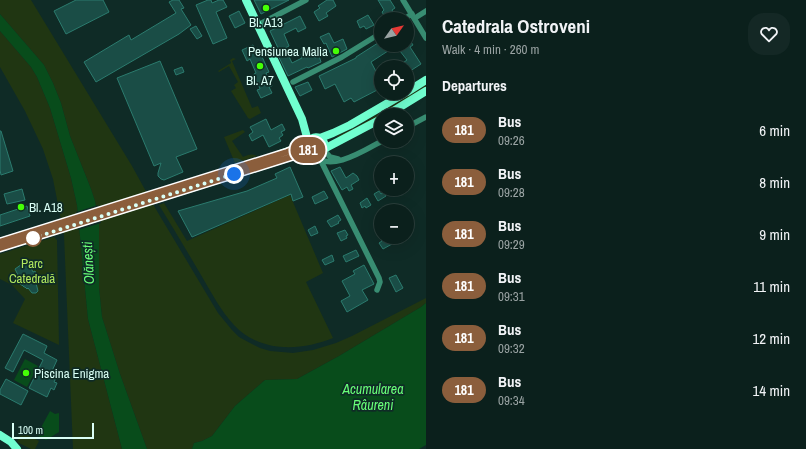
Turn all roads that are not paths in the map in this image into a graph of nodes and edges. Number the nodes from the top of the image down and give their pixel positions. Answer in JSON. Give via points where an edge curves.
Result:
{"nodes":[{"id":1,"x":246,"y":0,"type":"edge"},
{"id":2,"x":403,"y":0,"type":"edge"},
{"id":3,"x":303,"y":1,"type":"edge"},
{"id":4,"x":410,"y":12,"type":"edge"},
{"id":5,"x":426,"y":12,"type":"edge"},
{"id":6,"x":414,"y":16,"type":"edge"},
{"id":7,"x":414,"y":18,"type":"edge"},
{"id":8,"x":258,"y":25,"type":"junction"},
{"id":9,"x":374,"y":37,"type":"edge"},
{"id":10,"x":426,"y":38,"type":"edge"},
{"id":11,"x":426,"y":80,"type":"edge"},
{"id":12,"x":293,"y":82,"type":"dead end"},
{"id":13,"x":414,"y":87,"type":"edge"},
{"id":14,"x":426,"y":91,"type":"edge"},
{"id":15,"x":392,"y":100,"type":"edge"},
{"id":16,"x":398,"y":108,"type":"edge"},
{"id":17,"x":426,"y":117,"type":"edge"},
{"id":18,"x":302,"y":118,"type":"junction"},
{"id":19,"x":374,"y":123,"type":"edge"},
{"id":20,"x":414,"y":123,"type":"edge"},
{"id":21,"x":319,"y":137,"type":"junction"},
{"id":22,"x":308,"y":141,"type":"junction"},
{"id":23,"x":374,"y":145,"type":"edge"},
{"id":24,"x":324,"y":150,"type":"junction"},
{"id":25,"x":312,"y":154,"type":"junction"},
{"id":26,"x":342,"y":159,"type":"junction"},
{"id":27,"x":321,"y":161,"type":"junction"},
{"id":28,"x":152,"y":198,"type":"junction"},
{"id":29,"x":57,"y":227,"type":"junction"},
{"id":30,"x":0,"y":242,"type":"edge"},
{"id":31,"x":0,"y":248,"type":"edge"},
{"id":32,"x":377,"y":290,"type":"dead end"},
{"id":33,"x":0,"y":435,"type":"edge"},
{"id":34,"x":17,"y":449,"type":"edge"}],
"edges":[{"from":1,"to":8,"type":"main road"},
{"from":2,"to":4,"type":"street"},
{"from":3,"to":8,"type":"street"},
{"from":5,"to":6,"type":"street"},
{"from":7,"to":10,"type":"street"},
{"from":8,"to":18,"type":"main road"},
{"from":9,"to":12,"type":"street"},
{"from":11,"to":13,"type":"main road"},
{"from":14,"to":16,"type":"main road"},
{"from":15,"to":21,"type":"main road","via":[[344,128]]},
{"from":17,"to":20,"type":"street"},
{"from":18,"to":21,"type":"main road","via":[[308,128]]},
{"from":18,"to":22,"type":"main road"},
{"from":19,"to":24,"type":"main road"},
{"from":21,"to":22,"type":"main road"},
{"from":21,"to":24,"type":"main road","via":[[324,143]]},
{"from":22,"to":25,"type":"main road","via":[[308,149]]},
{"from":22,"to":28,"type":"main road","via":[[287,152]]},
{"from":23,"to":26,"type":"street"},
{"from":24,"to":25,"type":"main road","via":[[319,154]]},
{"from":24,"to":26,"type":"street","via":[[333,158]]},
{"from":25,"to":27,"type":"street"},
{"from":25,"to":28,"type":"main road","via":[[294,156]]},
{"from":26,"to":27,"type":"street"},
{"from":27,"to":32,"type":"street","via":[[379,278]]},
{"from":28,"to":29,"type":"main road"},
{"from":29,"to":30,"type":"main road"},
{"from":29,"to":31,"type":"main road"},
{"from":33,"to":34,"type":"main road"}]}
